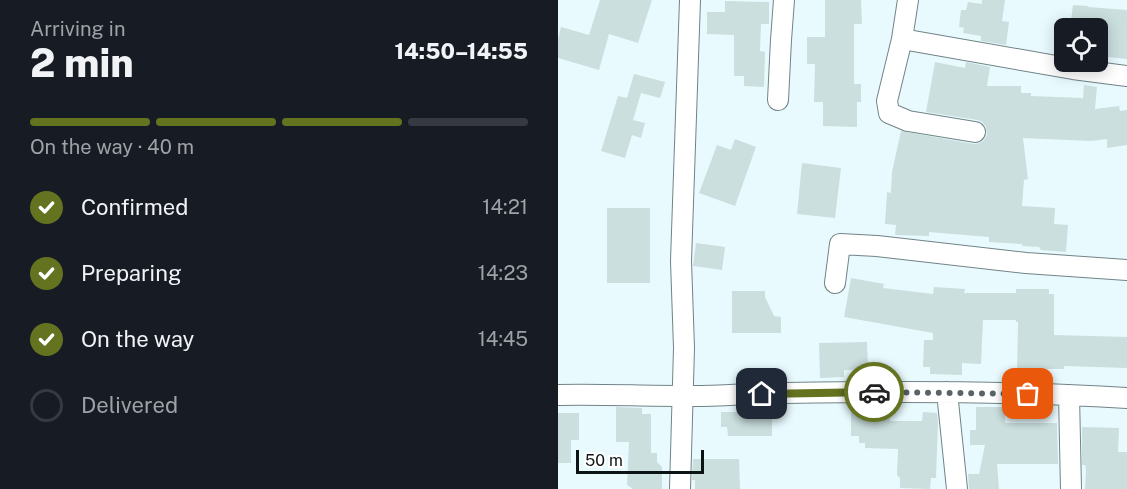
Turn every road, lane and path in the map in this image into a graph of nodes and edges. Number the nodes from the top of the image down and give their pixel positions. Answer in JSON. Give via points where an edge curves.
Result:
{"nodes":[{"id":1,"x":690,"y":0,"type":"edge"},
{"id":2,"x":784,"y":0,"type":"edge"},
{"id":3,"x":908,"y":0,"type":"edge"},
{"id":4,"x":902,"y":39,"type":"junction"},
{"id":5,"x":1127,"y":76,"type":"edge"},
{"id":6,"x":778,"y":99,"type":"dead end"},
{"id":7,"x":975,"y":132,"type":"dead end"},
{"id":8,"x":1127,"y":270,"type":"edge"},
{"id":9,"x":835,"y":283,"type":"dead end"},
{"id":10,"x":947,"y":392,"type":"junction"},
{"id":11,"x":1069,"y":394,"type":"junction"},
{"id":12,"x":558,"y":395,"type":"edge"},
{"id":13,"x":682,"y":396,"type":"junction"},
{"id":14,"x":1127,"y":398,"type":"edge"},
{"id":15,"x":680,"y":489,"type":"edge"},
{"id":16,"x":957,"y":489,"type":"edge"},
{"id":17,"x":1071,"y":489,"type":"edge"}],
"edges":[{"from":1,"to":13,"type":"street","via":[[681,261]]},
{"from":2,"to":6,"type":"street"},
{"from":3,"to":4,"type":"street"},
{"from":4,"to":5,"type":"street"},
{"from":4,"to":7,"type":"street","via":[[888,101],[890,113],[908,121]]},
{"from":8,"to":9,"type":"street","via":[[840,244]]},
{"from":10,"to":11,"type":"street"},
{"from":10,"to":13,"type":"street"},
{"from":10,"to":16,"type":"street"},
{"from":11,"to":14,"type":"street"},
{"from":11,"to":17,"type":"street"},
{"from":12,"to":13,"type":"street"},
{"from":13,"to":15,"type":"street"}]}
